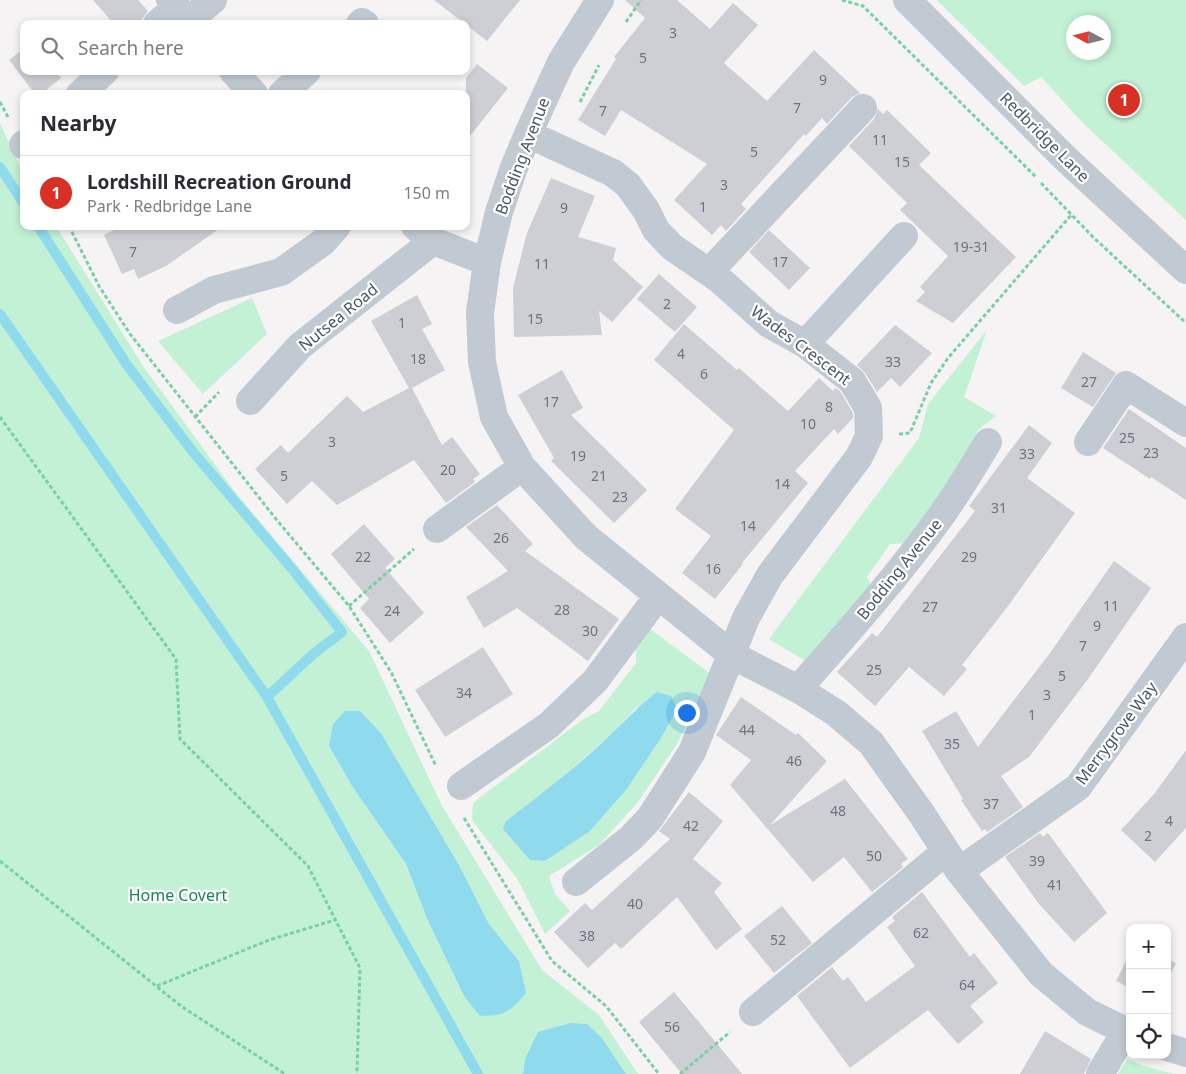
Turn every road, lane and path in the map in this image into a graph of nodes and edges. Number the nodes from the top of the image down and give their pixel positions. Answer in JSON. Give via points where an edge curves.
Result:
{"nodes":[{"id":1,"x":213,"y":0,"type":"edge"},
{"id":2,"x":600,"y":0,"type":"edge"},
{"id":3,"x":641,"y":0,"type":"edge"},
{"id":4,"x":842,"y":0,"type":"edge"},
{"id":5,"x":907,"y":0,"type":"edge"},
{"id":6,"x":177,"y":15,"type":"edge"},
{"id":7,"x":625,"y":24,"type":"dead end"},
{"id":8,"x":601,"y":62,"type":"dead end"},
{"id":9,"x":101,"y":75,"type":"edge"},
{"id":10,"x":237,"y":75,"type":"edge"},
{"id":11,"x":303,"y":75,"type":"edge"},
{"id":12,"x":84,"y":90,"type":"edge"},
{"id":13,"x":250,"y":90,"type":"edge"},
{"id":14,"x":286,"y":90,"type":"edge"},
{"id":15,"x":863,"y":108,"type":"dead end"},
{"id":16,"x":528,"y":134,"type":"junction"},
{"id":17,"x":559,"y":148,"type":"junction"},
{"id":18,"x":1072,"y":214,"type":"junction"},
{"id":19,"x":71,"y":230,"type":"edge"},
{"id":20,"x":334,"y":230,"type":"edge"},
{"id":21,"x":424,"y":234,"type":"edge"},
{"id":22,"x":904,"y":236,"type":"dead end"},
{"id":23,"x":487,"y":262,"type":"junction"},
{"id":24,"x":1186,"y":270,"type":"edge"},
{"id":25,"x":709,"y":272,"type":"junction"},
{"id":26,"x":177,"y":310,"type":"dead end"},
{"id":27,"x":1186,"y":323,"type":"edge"},
{"id":28,"x":805,"y":344,"type":"junction"},
{"id":29,"x":250,"y":401,"type":"dead end"},
{"id":30,"x":0,"y":417,"type":"edge"},
{"id":31,"x":1186,"y":423,"type":"edge"},
{"id":32,"x":869,"y":436,"type":"junction"},
{"id":33,"x":988,"y":442,"type":"dead end"},
{"id":34,"x":1088,"y":442,"type":"dead end"},
{"id":35,"x":522,"y":467,"type":"junction"},
{"id":36,"x":437,"y":529,"type":"joint"},
{"id":37,"x":658,"y":596,"type":"junction"},
{"id":38,"x":349,"y":606,"type":"junction"},
{"id":39,"x":1186,"y":637,"type":"edge"},
{"id":40,"x":732,"y":655,"type":"junction"},
{"id":41,"x":1178,"y":665,"type":"edge"},
{"id":42,"x":798,"y":689,"type":"junction"},
{"id":43,"x":436,"y":766,"type":"dead end"},
{"id":44,"x":461,"y":786,"type":"dead end"},
{"id":45,"x":464,"y":816,"type":"dead end"},
{"id":46,"x":0,"y":861,"type":"edge"},
{"id":47,"x":952,"y":861,"type":"junction"},
{"id":48,"x":576,"y":882,"type":"dead end"},
{"id":49,"x":335,"y":920,"type":"junction"},
{"id":50,"x":156,"y":986,"type":"junction"},
{"id":51,"x":753,"y":1012,"type":"joint"},
{"id":52,"x":1126,"y":1032,"type":"edge"},
{"id":53,"x":1126,"y":1035,"type":"edge"},
{"id":54,"x":1171,"y":1048,"type":"edge"},
{"id":55,"x":1186,"y":1053,"type":"edge"},
{"id":56,"x":285,"y":1074,"type":"edge"},
{"id":57,"x":357,"y":1074,"type":"edge"},
{"id":58,"x":659,"y":1074,"type":"edge"},
{"id":59,"x":680,"y":1074,"type":"edge"},
{"id":60,"x":1100,"y":1074,"type":"edge"}],
"edges":[{"from":1,"to":6,"type":"street"},
{"from":2,"to":16,"type":"street","name":"Bodding Avenue","via":[[561,62]]},
{"from":3,"to":7,"type":"path"},
{"from":4,"to":18,"type":"path","via":[[863,6]]},
{"from":5,"to":24,"type":"street","name":"Redbridge Lane","via":[[1066,159]]},
{"from":8,"to":17,"type":"path","via":[[568,123]]},
{"from":9,"to":12,"type":"street"},
{"from":10,"to":13,"type":"street"},
{"from":11,"to":14,"type":"street"},
{"from":15,"to":25,"type":"street"},
{"from":16,"to":17,"type":"street","name":"Wades Crescent"},
{"from":16,"to":23,"type":"street","name":"Bodding Avenue","via":[[499,212]]},
{"from":17,"to":25,"type":"street","name":"Wades Crescent","via":[[613,173],[628,185],[656,230],[672,247]]},
{"from":18,"to":27,"type":"path"},
{"from":18,"to":32,"type":"path","via":[[948,358],[932,383],[910,433]]},
{"from":19,"to":38,"type":"path","via":[[99,286],[130,334],[276,520]]},
{"from":20,"to":26,"type":"street","via":[[323,242],[281,272],[214,290]]},
{"from":21,"to":23,"type":"street","name":"Nutsea Road"},
{"from":21,"to":29,"type":"street","name":"Nutsea Road","via":[[300,346]]},
{"from":22,"to":28,"type":"street"},
{"from":23,"to":35,"type":"street","name":"Bodding Avenue","via":[[480,313],[482,362],[494,417]]},
{"from":25,"to":28,"type":"street","name":"Wades Crescent","via":[[769,324]]},
{"from":28,"to":32,"type":"street","name":"Wades Crescent","via":[[852,381],[868,408]]},
{"from":30,"to":49,"type":"path","via":[[176,660],[180,738],[308,866]]},
{"from":31,"to":34,"type":"street","via":[[1126,385]]},
{"from":32,"to":40,"type":"street","name":"Wades Crescent","via":[[859,457],[770,575],[746,618]]},
{"from":33,"to":42,"type":"street","name":"Bodding Avenue","via":[[914,552]]},
{"from":35,"to":36,"type":"street"},
{"from":35,"to":37,"type":"street","name":"Bodding Avenue","via":[[586,538]]},
{"from":36,"to":38,"type":"path"},
{"from":37,"to":40,"type":"street","name":"Bodding Avenue"},
{"from":37,"to":44,"type":"street","via":[[595,681],[550,725]]},
{"from":38,"to":43,"type":"path","via":[[391,672]]},
{"from":39,"to":41,"type":"street","name":"Merrygrove Way"},
{"from":40,"to":42,"type":"street","name":"Bodding Avenue"},
{"from":40,"to":48,"type":"street","via":[[692,752],[650,818],[631,838]]},
{"from":41,"to":47,"type":"street","name":"Merrygrove Way","via":[[1078,787]]},
{"from":42,"to":47,"type":"street","name":"Bodding Avenue","via":[[836,713],[871,743]]},
{"from":45,"to":58,"type":"path","via":[[552,961],[606,1006]]},
{"from":46,"to":50,"type":"path"},
{"from":47,"to":51,"type":"street"},
{"from":47,"to":52,"type":"street","name":"Bodding Avenue","via":[[1041,974],[1087,1012]]},
{"from":49,"to":50,"type":"path","via":[[269,940]]},
{"from":49,"to":57,"type":"path","via":[[360,968]]},
{"from":50,"to":56,"type":"path"},
{"from":51,"to":59,"type":"path"},
{"from":53,"to":60,"type":"street","name":"Bodding Avenue"},
{"from":54,"to":55,"type":"street"}]}
